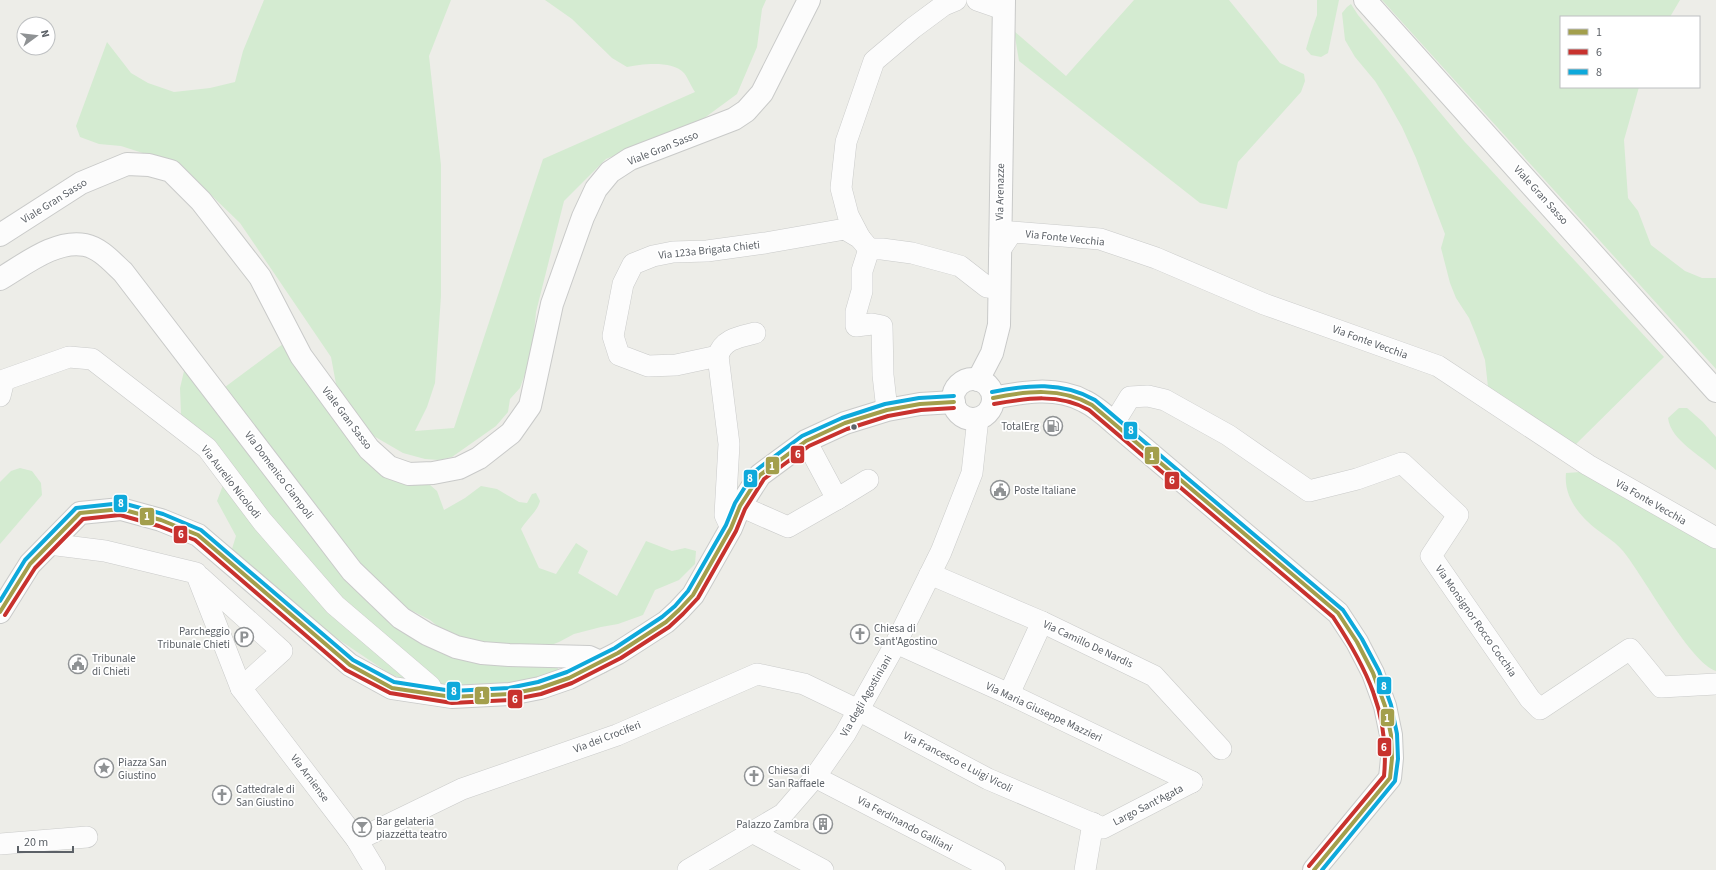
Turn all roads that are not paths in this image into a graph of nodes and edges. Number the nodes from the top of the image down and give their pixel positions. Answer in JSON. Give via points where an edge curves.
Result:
{"nodes":[{"id":1,"x":809,"y":0,"type":"edge"},
{"id":2,"x":956,"y":0,"type":"edge"},
{"id":3,"x":977,"y":0,"type":"edge"},
{"id":4,"x":1368,"y":3,"type":"edge"},
{"id":5,"x":1003,"y":5,"type":"edge"},
{"id":6,"x":0,"y":235,"type":"edge"},
{"id":7,"x":865,"y":244,"type":"junction"},
{"id":8,"x":1000,"y":250,"type":"junction"},
{"id":9,"x":0,"y":279,"type":"edge"},
{"id":10,"x":999,"y":288,"type":"junction"},
{"id":11,"x":755,"y":333,"type":"dead end"},
{"id":12,"x":718,"y":356,"type":"junction"},
{"id":13,"x":978,"y":380,"type":"junction"},
{"id":14,"x":1716,"y":391,"type":"edge"},
{"id":15,"x":0,"y":396,"type":"edge"},
{"id":16,"x":993,"y":398,"type":"junction"},
{"id":17,"x":954,"y":402,"type":"junction"},
{"id":18,"x":887,"y":410,"type":"junction"},
{"id":19,"x":978,"y":418,"type":"junction"},
{"id":20,"x":1114,"y":423,"type":"junction"},
{"id":21,"x":806,"y":441,"type":"junction"},
{"id":22,"x":868,"y":480,"type":"dead end"},
{"id":23,"x":837,"y":498,"type":"junction"},
{"id":24,"x":740,"y":506,"type":"junction"},
{"id":25,"x":731,"y":528,"type":"junction"},
{"id":26,"x":1716,"y":538,"type":"edge"},
{"id":27,"x":49,"y":544,"type":"junction"},
{"id":28,"x":196,"y":573,"type":"junction"},
{"id":29,"x":930,"y":574,"type":"junction"},
{"id":30,"x":0,"y":612,"type":"edge"},
{"id":31,"x":1042,"y":622,"type":"junction"},
{"id":32,"x":896,"y":643,"type":"junction"},
{"id":33,"x":600,"y":662,"type":"junction"},
{"id":34,"x":1716,"y":684,"type":"edge"},
{"id":35,"x":241,"y":688,"type":"junction"},
{"id":36,"x":434,"y":694,"type":"junction"},
{"id":37,"x":1009,"y":694,"type":"junction"},
{"id":38,"x":858,"y":710,"type":"junction"},
{"id":39,"x":1221,"y":750,"type":"dead end"},
{"id":40,"x":815,"y":777,"type":"junction"},
{"id":41,"x":1192,"y":782,"type":"joint"},
{"id":42,"x":1098,"y":826,"type":"junction"},
{"id":43,"x":752,"y":832,"type":"junction"},
{"id":44,"x":87,"y":837,"type":"dead end"},
{"id":45,"x":357,"y":840,"type":"junction"},
{"id":46,"x":0,"y":844,"type":"edge"},
{"id":47,"x":375,"y":870,"type":"edge"},
{"id":48,"x":688,"y":870,"type":"edge"},
{"id":49,"x":823,"y":870,"type":"edge"},
{"id":50,"x":995,"y":870,"type":"edge"},
{"id":51,"x":1085,"y":870,"type":"edge"},
{"id":52,"x":1314,"y":870,"type":"edge"}],
"edges":[{"from":1,"to":6,"type":"street","name":"Viale Gran Sasso","via":[[762,93],[746,111],[734,119],[630,159],[610,172],[596,189],[583,217],[552,304],[530,406],[511,433],[479,458],[459,468],[410,474],[389,466],[369,449],[301,356],[260,277],[201,201],[171,171],[149,165],[127,164],[81,183]]},
{"from":2,"to":7,"type":"street","via":[[944,5],[913,28],[874,61],[846,142],[841,188],[848,215]]},
{"from":3,"to":5,"type":"street"},
{"from":4,"to":14,"type":"street","name":"Viale Gran Sasso"},
{"from":5,"to":8,"type":"street","name":"Via Arenazze"},
{"from":7,"to":10,"type":"street","via":[[960,266],[987,287]]},
{"from":7,"to":12,"type":"street","name":"Via 123a Brigata Chieti","via":[[845,229],[707,251],[673,252],[633,264],[623,284],[613,336],[620,355],[648,366],[676,365]]},
{"from":7,"to":18,"type":"street","via":[[862,291],[856,312],[856,326],[882,326]]},
{"from":8,"to":10,"type":"street","name":"Via Arenazze"},
{"from":8,"to":26,"type":"street","name":"Via Fonte Vecchia","via":[[1012,232],[1100,239],[1156,258],[1264,304],[1438,366],[1588,465]]},
{"from":9,"to":33,"type":"street","name":"Via Domenico Ciampoli","via":[[32,260],[69,244],[86,245],[104,254],[123,272],[352,571],[401,618],[456,647],[509,656],[589,657]]},
{"from":10,"to":13,"type":"street","name":"Via Arenazze","via":[[999,325],[996,341]]},
{"from":11,"to":12,"type":"street","via":[[731,340],[720,350]]},
{"from":12,"to":25,"type":"street","via":[[729,444],[725,514]]},
{"from":13,"to":16,"type":"street","via":[[988,386]]},
{"from":13,"to":17,"type":"street","via":[[972,379],[960,384],[954,395]]},
{"from":15,"to":36,"type":"street","name":"Via Aurelio Nicolodi","via":[[4,380],[69,357],[92,359],[207,448],[262,521],[334,604],[430,686]]},
{"from":16,"to":19,"type":"street","via":[[991,408]]},
{"from":16,"to":20,"type":"street","via":[[1034,391],[1060,393],[1085,401]]},
{"from":17,"to":18,"type":"street","via":[[920,404]]},
{"from":17,"to":19,"type":"street","via":[[960,414],[971,419]]},
{"from":18,"to":21,"type":"street","via":[[838,426]]},
{"from":19,"to":29,"type":"street","name":"Via degli Agostiniani","via":[[974,462],[960,504]]},
{"from":20,"to":34,"type":"street","name":"Via Monsignor Rocco Cocchia","via":[[1130,397],[1148,396],[1165,400],[1228,434],[1308,491],[1357,479],[1402,463],[1458,515],[1431,556],[1530,699],[1540,709],[1630,649],[1661,687]]},
{"from":20,"to":52,"type":"street","via":[[1338,613],[1373,673],[1385,706],[1391,735],[1390,778]]},
{"from":21,"to":23,"type":"street"},
{"from":21,"to":24,"type":"street","via":[[760,475]]},
{"from":22,"to":23,"type":"street"},
{"from":23,"to":24,"type":"street","via":[[788,527]]},
{"from":24,"to":25,"type":"street"},
{"from":25,"to":33,"type":"street","via":[[693,595],[679,610],[638,640]]},
{"from":27,"to":28,"type":"street","via":[[105,551]]},
{"from":27,"to":30,"type":"street","via":[[30,564]]},
{"from":27,"to":36,"type":"street","via":[[80,513],[121,509],[160,520],[198,535],[350,665],[392,688]]},
{"from":28,"to":35,"type":"street","name":"Via Arniense"},
{"from":28,"to":35,"type":"street","via":[[282,651]]},
{"from":29,"to":31,"type":"street","name":"Via Camillo De Nardis"},
{"from":29,"to":32,"type":"street","name":"Via degli Agostiniani"},
{"from":31,"to":37,"type":"street"},
{"from":31,"to":39,"type":"street","name":"Via Camillo De Nardis","via":[[1154,676]]},
{"from":32,"to":37,"type":"street","name":"Via Maria Giuseppe Mazzieri"},
{"from":32,"to":38,"type":"street","name":"Via degli Agostiniani"},
{"from":33,"to":36,"type":"street","via":[[569,678],[525,692],[452,697]]},
{"from":35,"to":45,"type":"street","name":"Via Arniense"},
{"from":37,"to":41,"type":"street","name":"Via Maria Giuseppe Mazzieri"},
{"from":38,"to":40,"type":"street","name":"Via degli Agostiniani"},
{"from":38,"to":42,"type":"street","name":"Via Francesco e Luigi Vicoli","via":[[988,779]]},
{"from":38,"to":45,"type":"street","name":"Via dei Crociferi","via":[[804,684],[757,674],[617,734],[462,788]]},
{"from":40,"to":43,"type":"street","name":"Via degli Agostiniani","via":[[783,814]]},
{"from":40,"to":50,"type":"street","name":"Via Ferdinando Galliani"},
{"from":41,"to":42,"type":"street","name":"Largo Sant'Agata"},
{"from":42,"to":51,"type":"street"},
{"from":43,"to":48,"type":"street","name":"Via degli Agostiniani"},
{"from":43,"to":49,"type":"street"},
{"from":44,"to":46,"type":"street"},
{"from":45,"to":47,"type":"street","name":"Via Arniense"}]}
